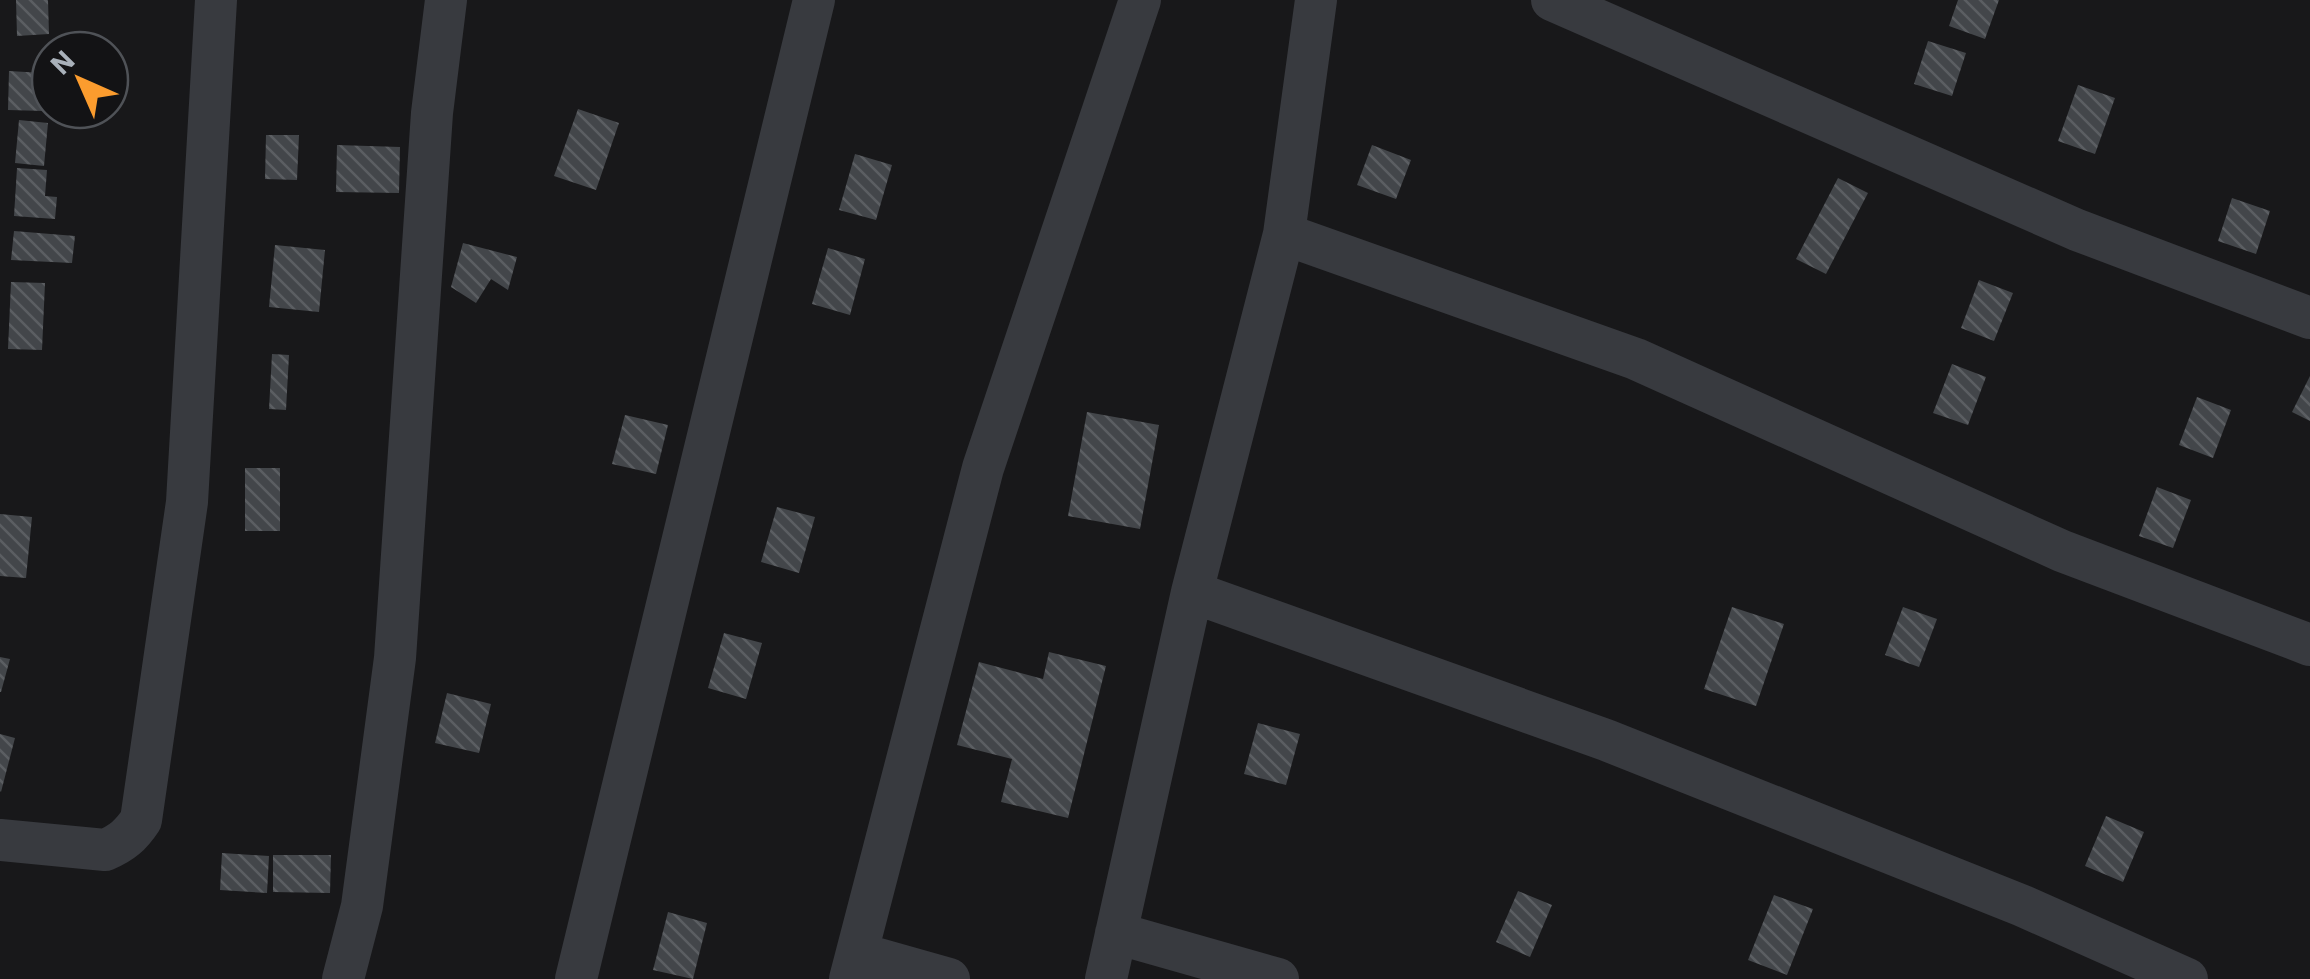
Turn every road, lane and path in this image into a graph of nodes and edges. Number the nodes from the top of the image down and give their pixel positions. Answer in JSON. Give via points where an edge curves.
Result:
{"nodes":[{"id":1,"x":216,"y":0,"type":"edge"},
{"id":2,"x":446,"y":0,"type":"edge"},
{"id":3,"x":814,"y":0,"type":"edge"},
{"id":4,"x":1140,"y":0,"type":"edge"},
{"id":5,"x":1316,"y":0,"type":"edge"},
{"id":6,"x":1552,"y":0,"type":"edge"},
{"id":7,"x":1284,"y":234,"type":"junction"},
{"id":8,"x":2310,"y":318,"type":"edge"},
{"id":9,"x":1192,"y":592,"type":"junction"},
{"id":10,"x":2310,"y":645,"type":"edge"},
{"id":11,"x":0,"y":840,"type":"edge"},
{"id":12,"x":1116,"y":933,"type":"junction"},
{"id":13,"x":854,"y":966,"type":"edge"},
{"id":14,"x":343,"y":979,"type":"edge"},
{"id":15,"x":576,"y":979,"type":"edge"},
{"id":16,"x":950,"y":979,"type":"edge"},
{"id":17,"x":1106,"y":979,"type":"edge"},
{"id":18,"x":1278,"y":979,"type":"edge"},
{"id":19,"x":2187,"y":979,"type":"edge"}],
"edges":[{"from":1,"to":11,"type":"street","via":[[187,502],[141,820],[105,850]]},
{"from":2,"to":14,"type":"street","via":[[432,113],[395,658],[362,906]]},
{"from":3,"to":15,"type":"street"},
{"from":4,"to":13,"type":"street","via":[[983,468]]},
{"from":5,"to":7,"type":"street"},
{"from":6,"to":8,"type":"street","via":[[2076,230]]},
{"from":7,"to":9,"type":"street"},
{"from":7,"to":10,"type":"street","via":[[1636,360],[2062,551]]},
{"from":9,"to":12,"type":"street"},
{"from":9,"to":19,"type":"street","via":[[1606,740]]},
{"from":12,"to":17,"type":"street"},
{"from":12,"to":18,"type":"street"},
{"from":13,"to":16,"type":"street"}]}
